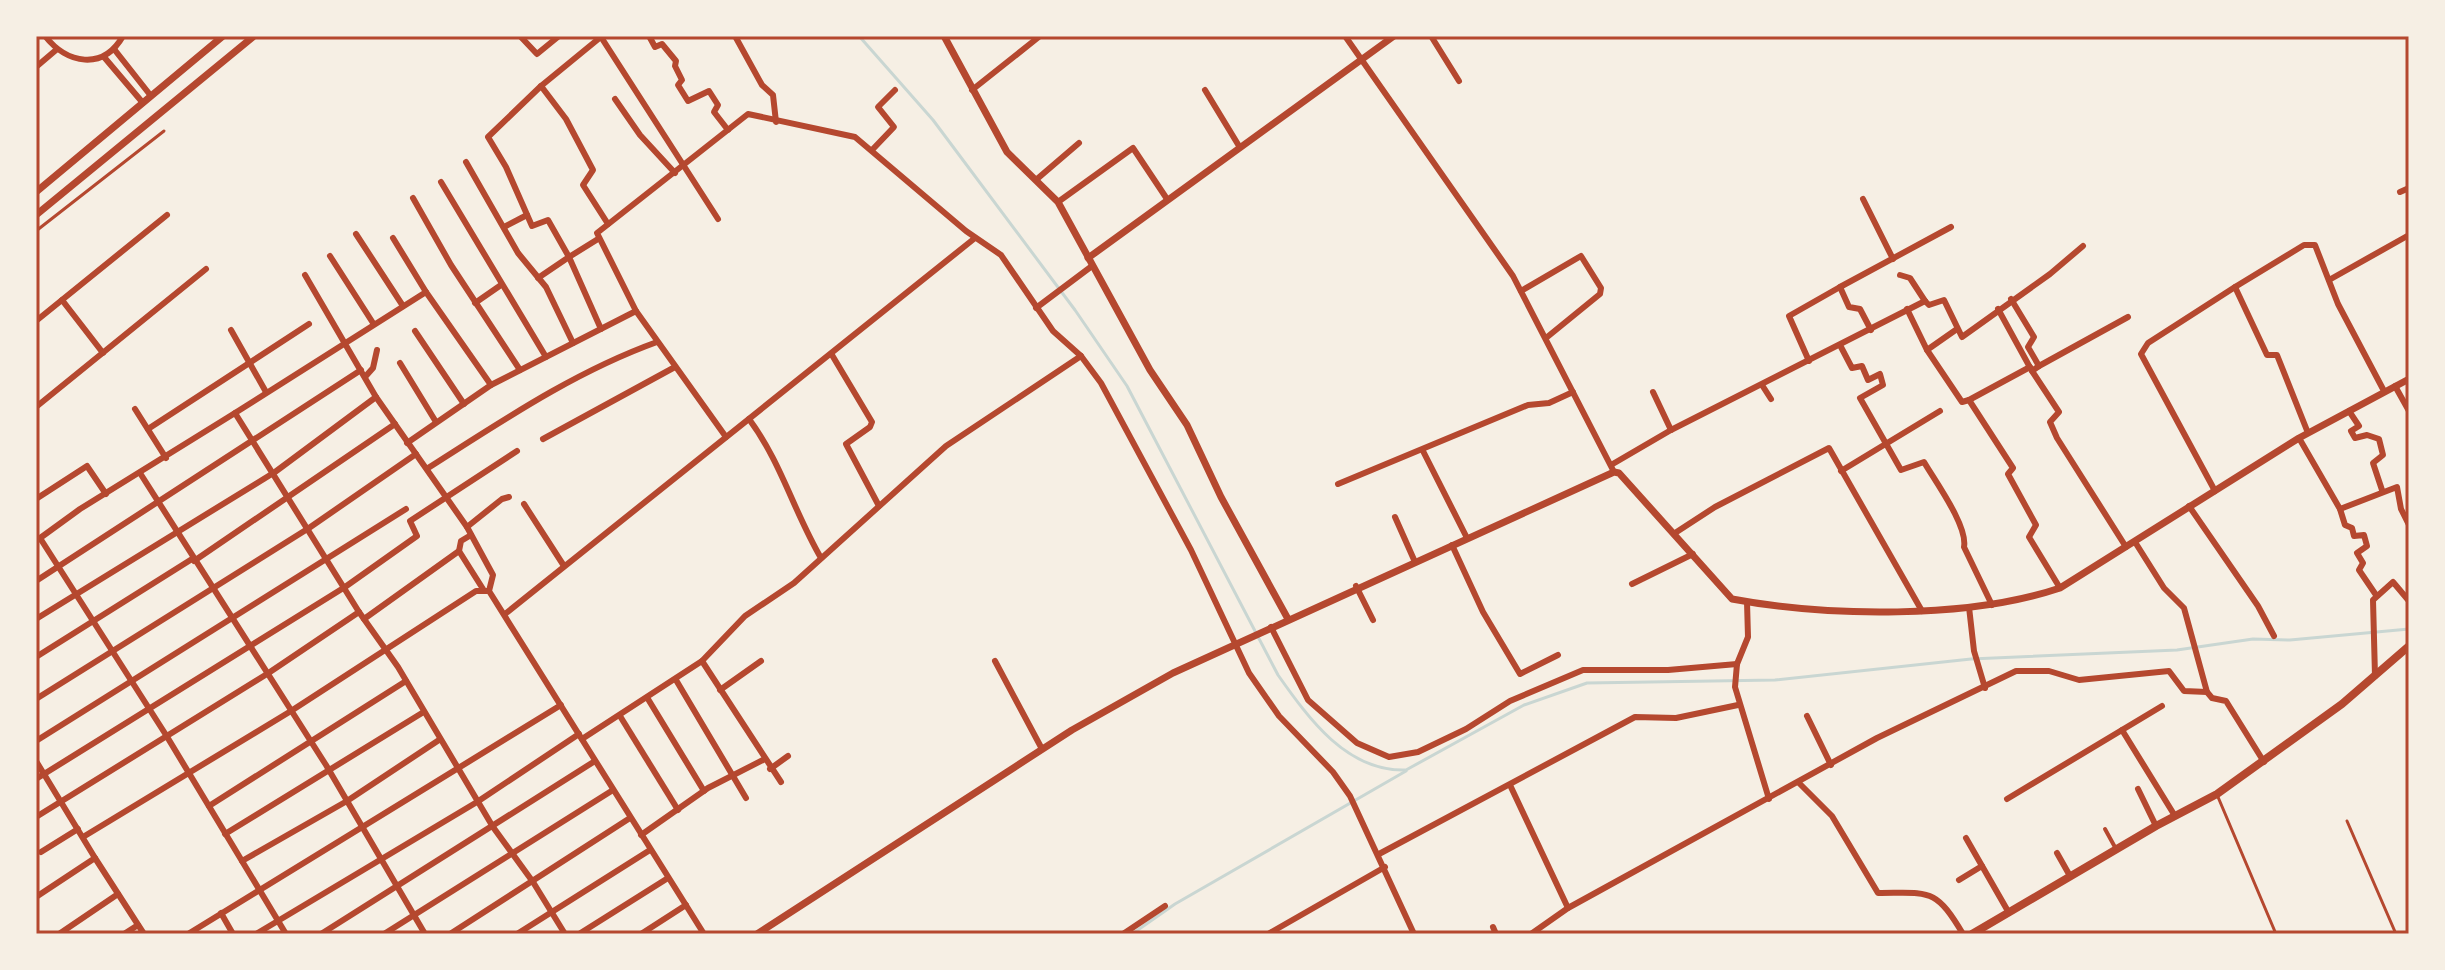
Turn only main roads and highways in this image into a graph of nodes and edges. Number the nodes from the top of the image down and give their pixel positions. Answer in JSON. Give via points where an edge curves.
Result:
{"nodes":[{"id":1,"x":2409,"y":646,"type":"edge"},
{"id":2,"x":1972,"y":934,"type":"edge"}],
"edges":[{"from":1,"to":2,"type":"main road","via":[[2217,794]]}]}
